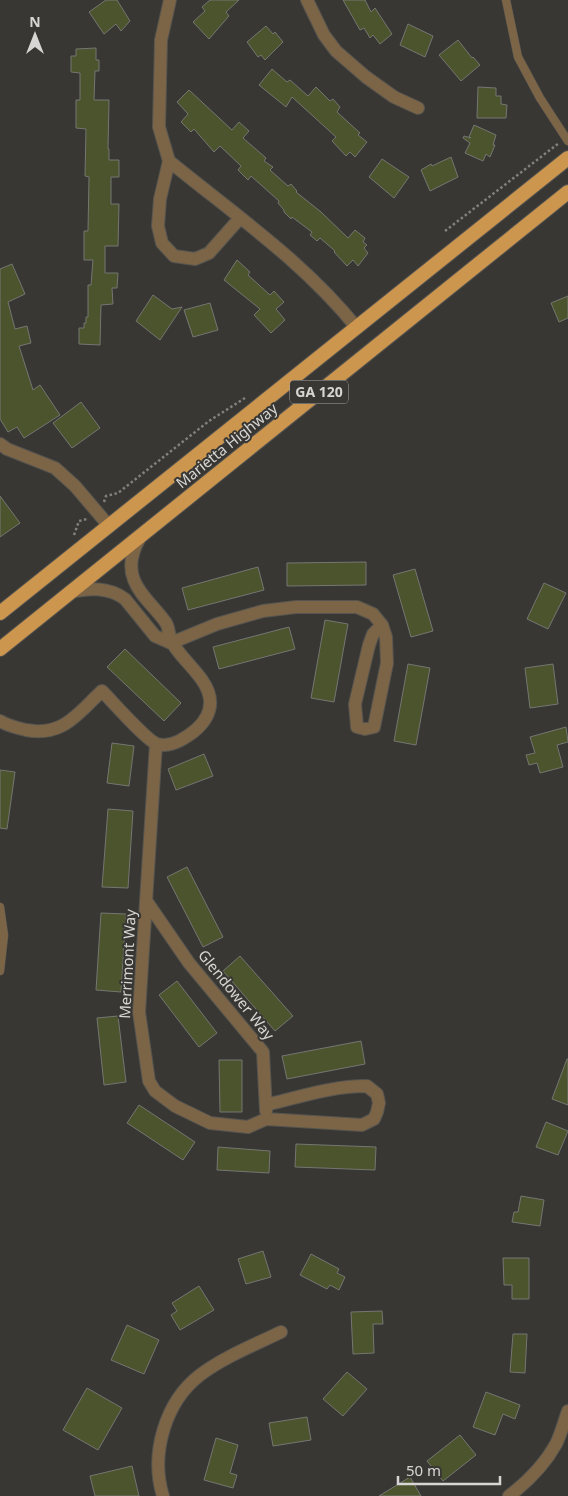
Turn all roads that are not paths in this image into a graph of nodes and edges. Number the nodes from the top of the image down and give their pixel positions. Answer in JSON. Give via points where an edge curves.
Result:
{"nodes":[{"id":1,"x":170,"y":0,"type":"edge"},
{"id":2,"x":307,"y":0,"type":"edge"},
{"id":3,"x":506,"y":0,"type":"edge"},
{"id":4,"x":418,"y":108,"type":"dead end"},
{"id":5,"x":567,"y":139,"type":"edge"},
{"id":6,"x":568,"y":158,"type":"edge"},
{"id":7,"x":169,"y":161,"type":"junction"},
{"id":8,"x":568,"y":192,"type":"edge"},
{"id":9,"x":240,"y":218,"type":"junction"},
{"id":10,"x":357,"y":328,"type":"junction"},
{"id":11,"x":2,"y":450,"type":"edge"},
{"id":12,"x":109,"y":526,"type":"junction"},
{"id":13,"x":141,"y":536,"type":"junction"},
{"id":14,"x":71,"y":592,"type":"junction"},
{"id":15,"x":0,"y":613,"type":"edge"},
{"id":16,"x":382,"y":625,"type":"junction"},
{"id":17,"x":171,"y":643,"type":"junction"},
{"id":18,"x":0,"y":649,"type":"edge"},
{"id":19,"x":1,"y":723,"type":"edge"},
{"id":20,"x":156,"y":744,"type":"junction"},
{"id":21,"x":147,"y":902,"type":"junction"},
{"id":22,"x":0,"y":907,"type":"edge"},
{"id":23,"x":0,"y":971,"type":"edge"},
{"id":24,"x":266,"y":1105,"type":"junction"},
{"id":25,"x":266,"y":1119,"type":"junction"},
{"id":26,"x":281,"y":1332,"type":"dead end"},
{"id":27,"x":568,"y":1411,"type":"edge"},
{"id":28,"x":163,"y":1496,"type":"edge"},
{"id":29,"x":508,"y":1496,"type":"edge"}],
"edges":[{"from":1,"to":7,"type":"street","via":[[162,40],[159,127]]},
{"from":2,"to":4,"type":"street","via":[[324,35],[336,51],[394,97]]},
{"from":3,"to":5,"type":"lane","via":[[518,57]]},
{"from":6,"to":10,"type":"highway","name":"Marietta Highway","number":"GA 120"},
{"from":7,"to":9,"type":"street"},
{"from":7,"to":9,"type":"street","via":[[160,199],[158,226],[162,243],[174,256],[195,259],[209,252]]},
{"from":8,"to":13,"type":"highway","name":"Marietta Highway","number":"GA 120"},
{"from":9,"to":10,"type":"street","via":[[309,275]]},
{"from":10,"to":12,"type":"highway","name":"Marietta Highway","number":"GA 120"},
{"from":11,"to":12,"type":"street","via":[[56,468]]},
{"from":12,"to":15,"type":"highway","name":"Marietta Highway","number":"GA 120"},
{"from":13,"to":14,"type":"highway","name":"Marietta Highway","number":"GA 120"},
{"from":13,"to":17,"type":"street","via":[[132,558],[132,576],[167,625]]},
{"from":14,"to":17,"type":"street","via":[[98,589],[120,595],[155,636]]},
{"from":14,"to":18,"type":"highway","name":"Marietta Highway","number":"GA 120"},
{"from":16,"to":16,"type":"street","via":[[387,663],[374,727],[365,729],[358,727],[355,704],[369,645],[373,634]]},
{"from":16,"to":17,"type":"street","via":[[373,614],[357,607],[296,607],[217,624]]},
{"from":17,"to":20,"type":"street","via":[[203,681],[209,697],[208,712],[203,725],[192,734],[176,742]]},
{"from":19,"to":20,"type":"street","via":[[36,731],[56,730],[102,691]]},
{"from":20,"to":21,"type":"street","name":"Merrimont Way"},
{"from":21,"to":24,"type":"street","name":"Glendower Way","via":[[189,963],[263,1052]]},
{"from":21,"to":25,"type":"street","name":"Merrimont Way","via":[[139,1012],[149,1081],[155,1091],[175,1106],[210,1124],[248,1127]]},
{"from":22,"to":23,"type":"lane","via":[[4,935]]},
{"from":24,"to":25,"type":"street","name":"Glendower Way"},
{"from":24,"to":25,"type":"street","via":[[329,1089],[360,1086],[366,1086],[376,1094],[379,1103],[374,1119],[362,1126]]},
{"from":26,"to":28,"type":"street","via":[[214,1365],[185,1390],[172,1410],[159,1451]]},
{"from":27,"to":29,"type":"street","via":[[556,1444],[539,1467]]}]}
